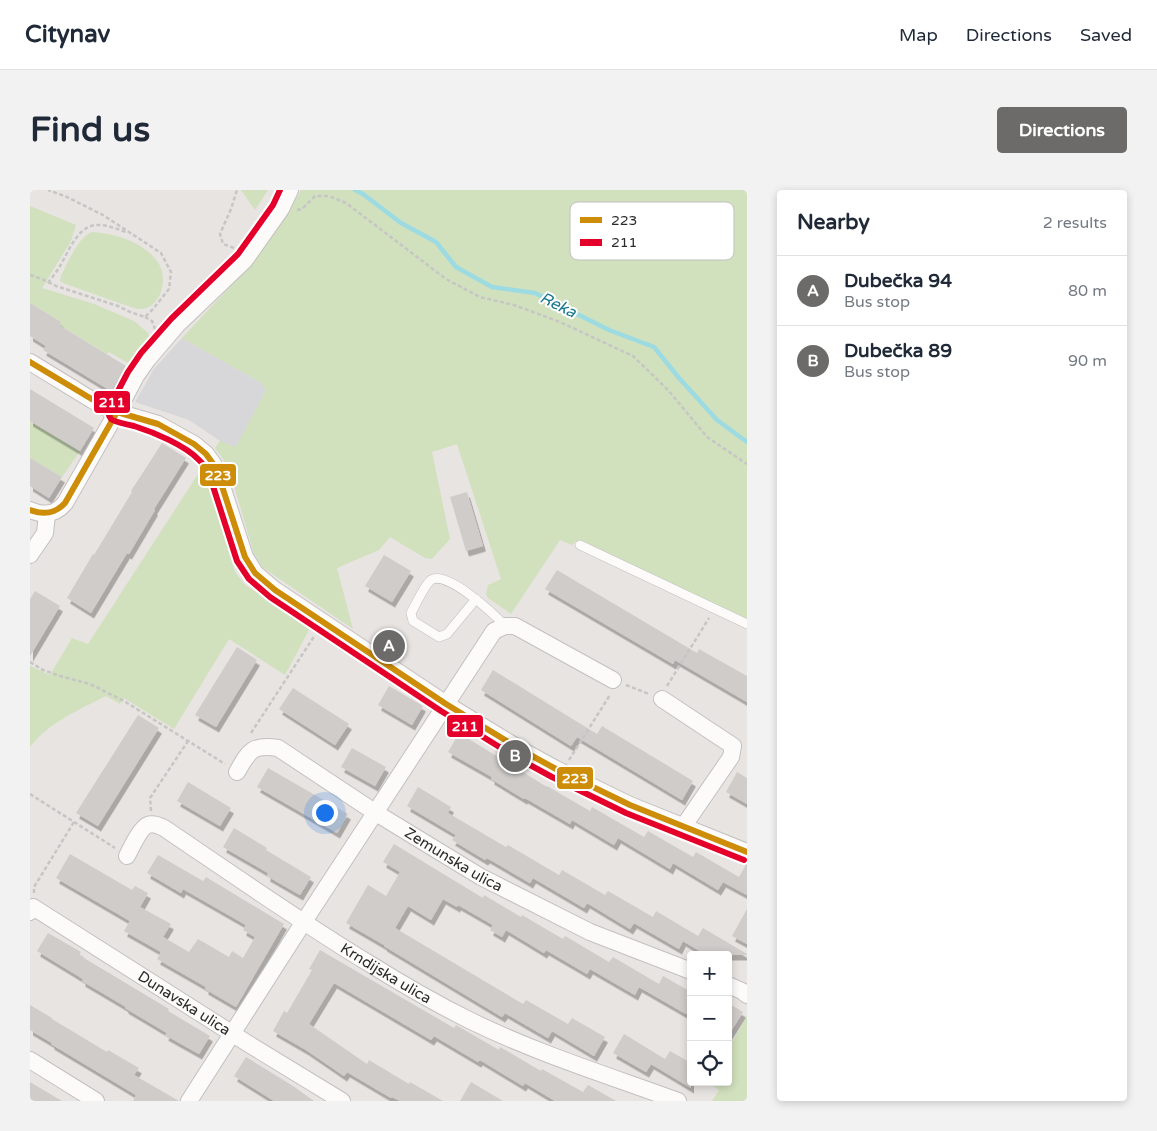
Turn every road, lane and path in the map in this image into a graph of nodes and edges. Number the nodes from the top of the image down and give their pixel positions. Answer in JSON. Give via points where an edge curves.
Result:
{"nodes":[{"id":1,"x":48,"y":190,"type":"edge"},
{"id":2,"x":237,"y":190,"type":"edge"},
{"id":3,"x":290,"y":190,"type":"edge"},
{"id":4,"x":281,"y":209,"type":"junction"},
{"id":5,"x":129,"y":233,"type":"junction"},
{"id":6,"x":249,"y":255,"type":"junction"},
{"id":7,"x":30,"y":276,"type":"edge"},
{"id":8,"x":48,"y":282,"type":"junction"},
{"id":9,"x":30,"y":362,"type":"edge"},
{"id":10,"x":117,"y":412,"type":"junction"},
{"id":11,"x":747,"y":464,"type":"edge"},
{"id":12,"x":30,"y":510,"type":"edge"},
{"id":13,"x":47,"y":514,"type":"junction"},
{"id":14,"x":580,"y":545,"type":"dead end"},
{"id":15,"x":30,"y":555,"type":"edge"},
{"id":16,"x":476,"y":599,"type":"junction"},
{"id":17,"x":715,"y":608,"type":"junction"},
{"id":18,"x":324,"y":622,"type":"junction"},
{"id":19,"x":747,"y":624,"type":"edge"},
{"id":20,"x":505,"y":626,"type":"junction"},
{"id":21,"x":30,"y":662,"type":"edge"},
{"id":22,"x":616,"y":681,"type":"junction"},
{"id":23,"x":661,"y":698,"type":"junction"},
{"id":24,"x":446,"y":704,"type":"junction"},
{"id":25,"x":188,"y":741,"type":"junction"},
{"id":26,"x":266,"y":746,"type":"junction"},
{"id":27,"x":236,"y":772,"type":"joint"},
{"id":28,"x":561,"y":772,"type":"junction"},
{"id":29,"x":30,"y":794,"type":"edge"},
{"id":30,"x":376,"y":813,"type":"junction"},
{"id":31,"x":75,"y":822,"type":"junction"},
{"id":32,"x":151,"y":824,"type":"junction"},
{"id":33,"x":683,"y":827,"type":"junction"},
{"id":34,"x":747,"y":852,"type":"edge"},
{"id":35,"x":127,"y":856,"type":"joint"},
{"id":36,"x":32,"y":909,"type":"edge"},
{"id":37,"x":303,"y":923,"type":"junction"},
{"id":38,"x":687,"y":969,"type":"edge"},
{"id":39,"x":732,"y":987,"type":"edge"},
{"id":40,"x":747,"y":995,"type":"edge"},
{"id":41,"x":233,"y":1033,"type":"junction"},
{"id":42,"x":30,"y":1060,"type":"edge"},
{"id":43,"x":96,"y":1101,"type":"edge"},
{"id":44,"x":189,"y":1101,"type":"edge"},
{"id":45,"x":342,"y":1101,"type":"edge"},
{"id":46,"x":678,"y":1101,"type":"edge"}],
"edges":[{"from":1,"to":5,"type":"path","via":[[104,215]]},
{"from":2,"to":6,"type":"path","via":[[220,234],[223,244]]},
{"from":3,"to":4,"type":"street"},
{"from":4,"to":6,"type":"street"},
{"from":4,"to":11,"type":"path","via":[[292,212],[302,209],[315,196],[329,196],[346,203],[446,279],[480,297],[514,305],[560,322],[633,356],[668,390],[707,437]]},
{"from":5,"to":8,"type":"path","via":[[97,224],[88,227],[76,237]]},
{"from":5,"to":8,"type":"path","via":[[161,253],[171,272],[169,289],[145,317]]},
{"from":6,"to":10,"type":"street","via":[[168,334],[136,376]]},
{"from":7,"to":8,"type":"path"},
{"from":9,"to":10,"type":"street"},
{"from":10,"to":13,"type":"street","via":[[65,503]]},
{"from":10,"to":18,"type":"street","via":[[158,424],[206,454],[219,477],[245,557],[255,573]]},
{"from":12,"to":13,"type":"street"},
{"from":13,"to":15,"type":"street","via":[[44,533]]},
{"from":14,"to":17,"type":"lane"},
{"from":16,"to":16,"type":"lane","via":[[444,579],[436,578],[429,581],[411,614],[413,621],[439,637],[447,634]]},
{"from":16,"to":20,"type":"lane"},
{"from":17,"to":19,"type":"lane"},
{"from":17,"to":23,"type":"path"},
{"from":18,"to":24,"type":"street"},
{"from":18,"to":26,"type":"path","via":[[249,737]]},
{"from":20,"to":22,"type":"street","via":[[516,626]]},
{"from":20,"to":24,"type":"street","via":[[494,631]]},
{"from":21,"to":25,"type":"path","via":[[43,670],[99,688]]},
{"from":22,"to":23,"type":"path"},
{"from":22,"to":28,"type":"path"},
{"from":23,"to":33,"type":"street","via":[[733,746],[731,757]]},
{"from":24,"to":28,"type":"street"},
{"from":24,"to":30,"type":"street"},
{"from":25,"to":27,"type":"path"},
{"from":25,"to":32,"type":"path","via":[[150,798]]},
{"from":26,"to":27,"type":"street","via":[[247,755]]},
{"from":26,"to":30,"type":"street","name":"Zemunska ulica","via":[[278,748]]},
{"from":28,"to":33,"type":"street"},
{"from":29,"to":31,"type":"path"},
{"from":30,"to":37,"type":"street"},
{"from":30,"to":38,"type":"street","name":"Zemunska ulica","via":[[490,882],[590,932]]},
{"from":31,"to":35,"type":"path"},
{"from":31,"to":36,"type":"path","via":[[34,887]]},
{"from":32,"to":35,"type":"street","via":[[142,829]]},
{"from":32,"to":37,"type":"street","name":"Krndijska ulica","via":[[164,828]]},
{"from":33,"to":34,"type":"street"},
{"from":36,"to":41,"type":"street","name":"Dunavska ulica"},
{"from":37,"to":41,"type":"street"},
{"from":37,"to":46,"type":"street","name":"Krndijska ulica","via":[[410,988],[490,1030]]},
{"from":39,"to":40,"type":"street"},
{"from":41,"to":44,"type":"street"},
{"from":41,"to":45,"type":"street","name":"Dunavska ulica"},
{"from":42,"to":43,"type":"street"}]}
